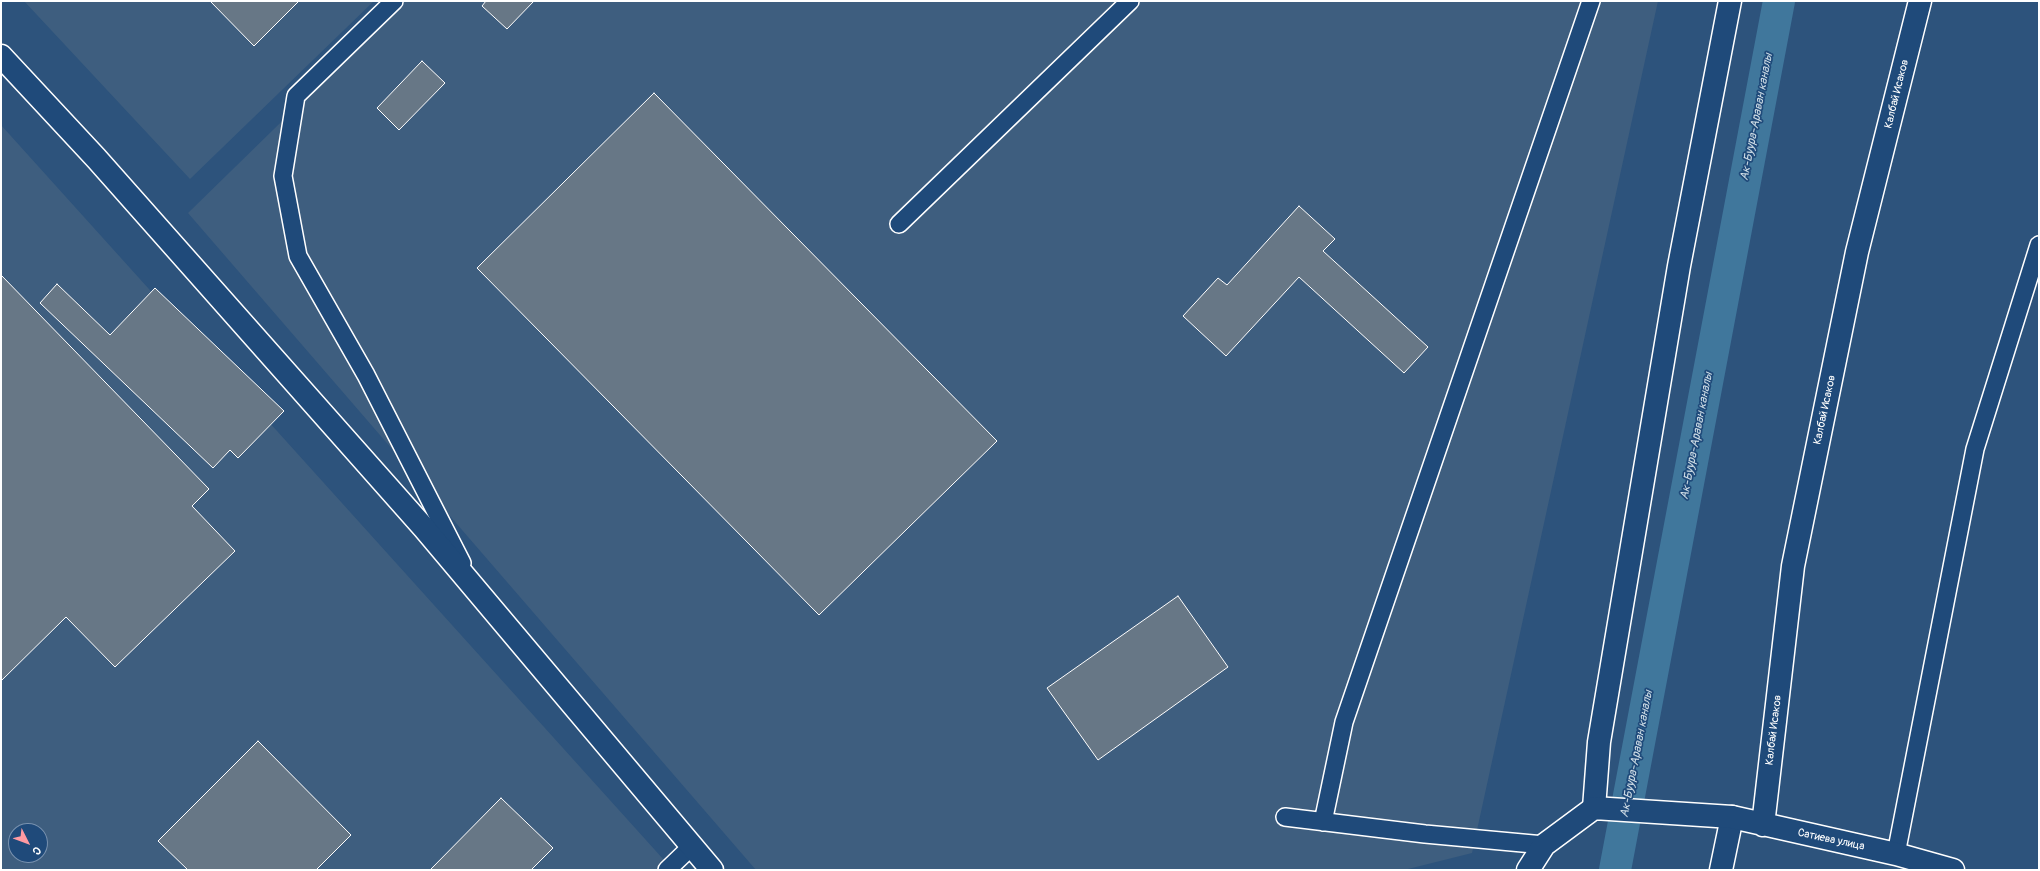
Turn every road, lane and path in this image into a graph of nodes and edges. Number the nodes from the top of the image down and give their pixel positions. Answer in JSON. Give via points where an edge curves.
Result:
{"nodes":[{"id":1,"x":394,"y":1,"type":"edge"},
{"id":2,"x":1130,"y":1,"type":"edge"},
{"id":3,"x":1591,"y":1,"type":"edge"},
{"id":4,"x":1730,"y":1,"type":"edge"},
{"id":5,"x":1920,"y":1,"type":"edge"},
{"id":6,"x":1,"y":56,"type":"edge"},
{"id":7,"x":899,"y":224,"type":"dead end"},
{"id":8,"x":2039,"y":245,"type":"edge"},
{"id":9,"x":474,"y":587,"type":"junction"},
{"id":10,"x":1594,"y":808,"type":"junction"},
{"id":11,"x":1285,"y":817,"type":"dead end"},
{"id":12,"x":1732,"y":817,"type":"junction"},
{"id":13,"x":1324,"y":822,"type":"junction"},
{"id":14,"x":1763,"y":825,"type":"junction"},
{"id":15,"x":1544,"y":845,"type":"junction"},
{"id":16,"x":692,"y":846,"type":"junction"},
{"id":17,"x":1896,"y":854,"type":"junction"},
{"id":18,"x":666,"y":870,"type":"edge"},
{"id":19,"x":712,"y":870,"type":"edge"},
{"id":20,"x":1528,"y":870,"type":"edge"},
{"id":21,"x":1721,"y":870,"type":"edge"},
{"id":22,"x":1953,"y":870,"type":"edge"}],
"edges":[{"from":1,"to":9,"type":"lane","via":[[296,96],[283,176],[298,256],[366,375]]},
{"from":2,"to":7,"type":"lane"},
{"from":3,"to":13,"type":"lane","via":[[1344,722]]},
{"from":4,"to":10,"type":"street","via":[[1676,282],[1599,742]]},
{"from":5,"to":14,"type":"street","name":"Калбай Исаков","via":[[1857,252],[1793,566]]},
{"from":6,"to":9,"type":"street","via":[[106,170]]},
{"from":8,"to":17,"type":"lane","via":[[1975,449]]},
{"from":9,"to":16,"type":"street"},
{"from":10,"to":12,"type":"street","name":"Сатиева улица"},
{"from":10,"to":15,"type":"street"},
{"from":11,"to":13,"type":"lane"},
{"from":12,"to":14,"type":"street","name":"Сатиева улица"},
{"from":12,"to":21,"type":"street"},
{"from":13,"to":15,"type":"lane"},
{"from":14,"to":17,"type":"street","name":"Сатиева улица"},
{"from":15,"to":20,"type":"street"},
{"from":16,"to":18,"type":"lane"},
{"from":16,"to":19,"type":"street"},
{"from":17,"to":22,"type":"street","name":"Сатиева улица"}]}
